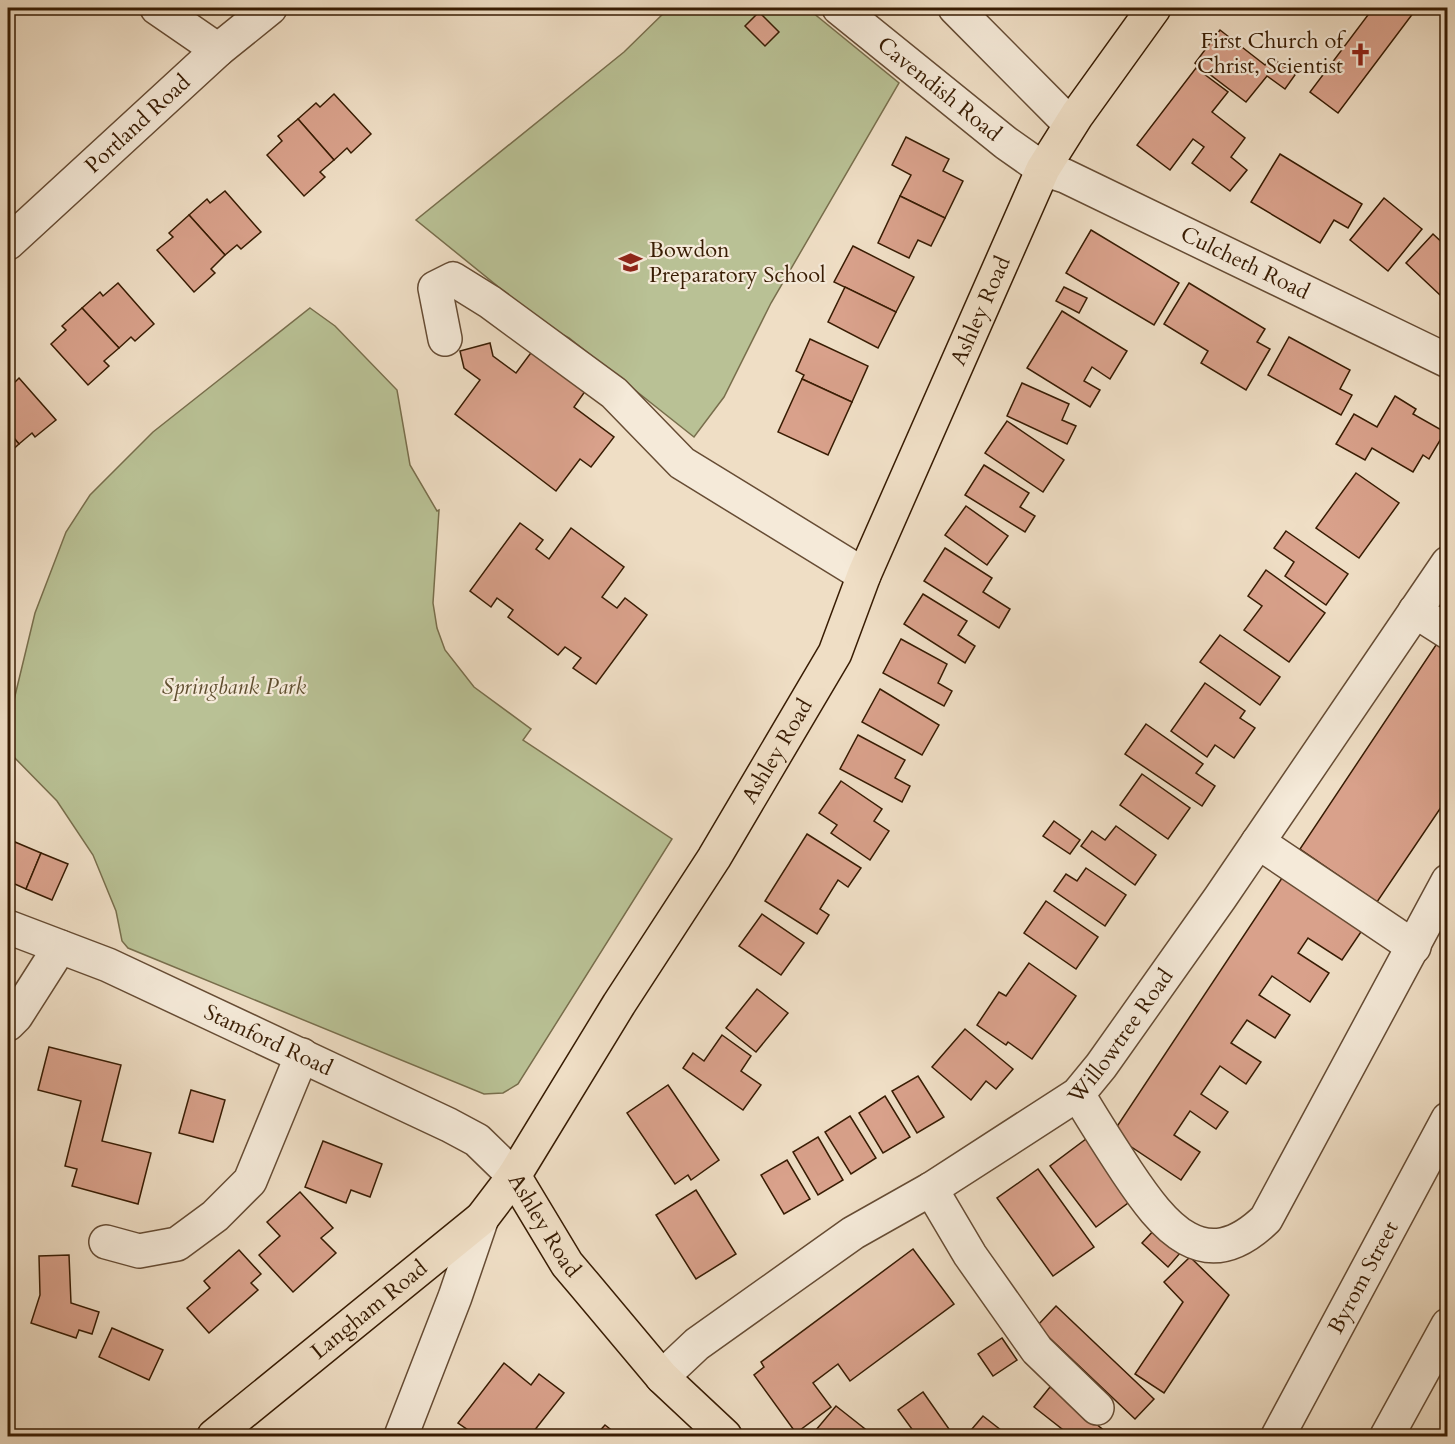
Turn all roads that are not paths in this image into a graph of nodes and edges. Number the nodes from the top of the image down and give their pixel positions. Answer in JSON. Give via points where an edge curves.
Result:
{"nodes":[{"id":1,"x":158,"y":8,"type":"edge"},
{"id":2,"x":270,"y":8,"type":"edge"},
{"id":3,"x":839,"y":8,"type":"edge"},
{"id":4,"x":955,"y":8,"type":"edge"},
{"id":5,"x":1154,"y":8,"type":"edge"},
{"id":6,"x":218,"y":50,"type":"junction"},
{"id":7,"x":1070,"y":124,"type":"junction"},
{"id":8,"x":1042,"y":169,"type":"junction"},
{"id":9,"x":8,"y":243,"type":"edge"},
{"id":10,"x":445,"y":339,"type":"dead end"},
{"id":11,"x":1448,"y":360,"type":"edge"},
{"id":12,"x":1448,"y":563,"type":"edge"},
{"id":13,"x":864,"y":575,"type":"junction"},
{"id":14,"x":1415,"y":611,"type":"junction"},
{"id":15,"x":1448,"y":632,"type":"edge"},
{"id":16,"x":1258,"y":842,"type":"junction"},
{"id":17,"x":1448,"y":881,"type":"edge"},
{"id":18,"x":8,"y":927,"type":"edge"},
{"id":19,"x":1414,"y":947,"type":"junction"},
{"id":20,"x":60,"y":948,"type":"junction"},
{"id":21,"x":8,"y":1024,"type":"edge"},
{"id":22,"x":302,"y":1055,"type":"junction"},
{"id":23,"x":1078,"y":1094,"type":"junction"},
{"id":24,"x":1448,"y":1119,"type":"edge"},
{"id":25,"x":514,"y":1176,"type":"junction"},
{"id":26,"x":931,"y":1189,"type":"junction"},
{"id":27,"x":482,"y":1218,"type":"junction"},
{"id":28,"x":106,"y":1242,"type":"dead end"},
{"id":29,"x":1448,"y":1325,"type":"edge"},
{"id":30,"x":662,"y":1377,"type":"junction"},
{"id":31,"x":1097,"y":1408,"type":"dead end"},
{"id":32,"x":214,"y":1437,"type":"edge"},
{"id":33,"x":401,"y":1437,"type":"edge"},
{"id":34,"x":725,"y":1437,"type":"edge"},
{"id":35,"x":1278,"y":1437,"type":"edge"},
{"id":36,"x":1387,"y":1437,"type":"edge"}],
"edges":[{"from":1,"to":6,"type":"street"},
{"from":2,"to":6,"type":"street","name":"Portland Road"},
{"from":3,"to":8,"type":"street","name":"Cavendish Road"},
{"from":4,"to":7,"type":"street"},
{"from":5,"to":7,"type":"main road","name":"Ashley Road"},
{"from":6,"to":9,"type":"street","name":"Portland Road"},
{"from":7,"to":8,"type":"main road","name":"Ashley Road"},
{"from":8,"to":11,"type":"street","name":"Culcheth Road","via":[[1065,176]]},
{"from":8,"to":13,"type":"main road","name":"Ashley Road"},
{"from":10,"to":13,"type":"street","via":[[435,288],[453,279],[614,393],[682,463]]},
{"from":12,"to":14,"type":"street","name":"Willowtree Road"},
{"from":13,"to":25,"type":"main road","name":"Ashley Road","via":[[835,653],[714,858]]},
{"from":14,"to":15,"type":"street"},
{"from":14,"to":16,"type":"street","name":"Willowtree Road"},
{"from":16,"to":19,"type":"street"},
{"from":16,"to":23,"type":"street","name":"Willowtree Road"},
{"from":17,"to":19,"type":"street"},
{"from":18,"to":20,"type":"street","name":"Stamford Road"},
{"from":19,"to":23,"type":"street","via":[[1266,1219],[1238,1241],[1202,1246],[1168,1226],[1151,1209]]},
{"from":20,"to":21,"type":"street"},
{"from":20,"to":22,"type":"street","name":"Stamford Road","via":[[108,965]]},
{"from":22,"to":25,"type":"street","name":"Stamford Road","via":[[477,1140]]},
{"from":22,"to":28,"type":"street","via":[[250,1181],[214,1216],[177,1244],[139,1251]]},
{"from":23,"to":26,"type":"street","name":"Willowtree Road"},
{"from":24,"to":35,"type":"street","name":"Byrom Street"},
{"from":25,"to":27,"type":"main road","name":"Langham Road"},
{"from":25,"to":30,"type":"main road","name":"Ashley Road","via":[[567,1264]]},
{"from":26,"to":30,"type":"street","name":"Willowtree Road","via":[[853,1233],[698,1344]]},
{"from":26,"to":31,"type":"street","via":[[970,1255],[1038,1350]]},
{"from":27,"to":32,"type":"main road","name":"Langham Road"},
{"from":27,"to":33,"type":"street"},
{"from":29,"to":36,"type":"street"},
{"from":30,"to":34,"type":"main road","name":"Ashley Road"}]}
